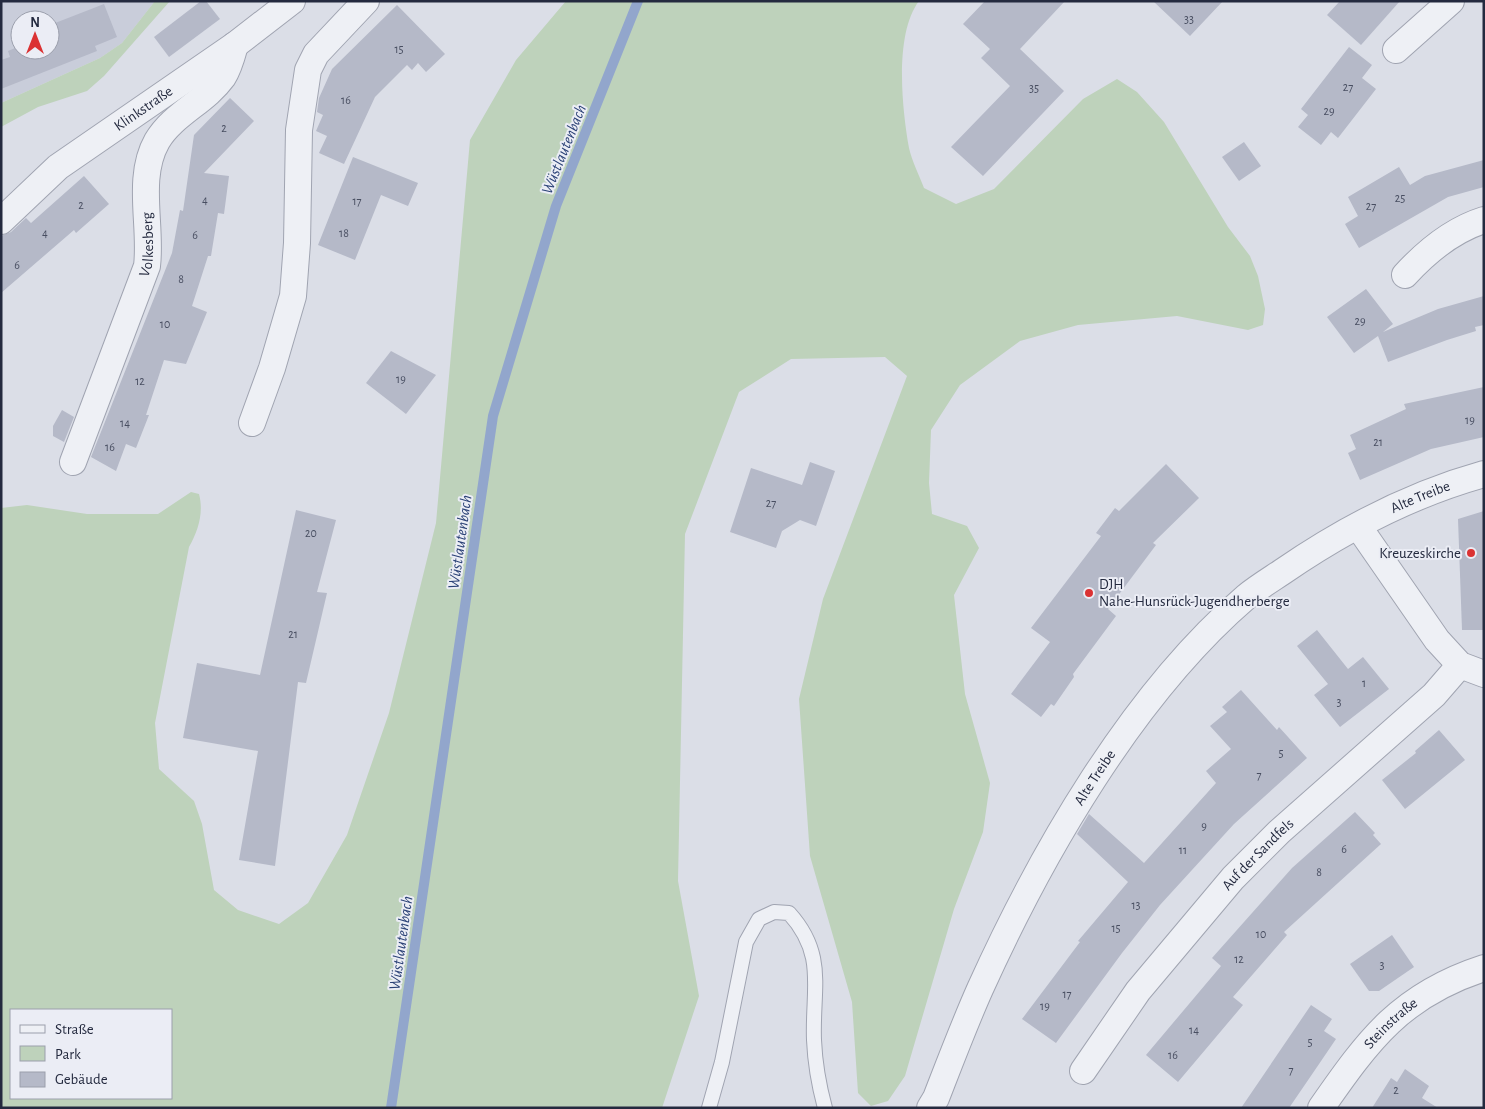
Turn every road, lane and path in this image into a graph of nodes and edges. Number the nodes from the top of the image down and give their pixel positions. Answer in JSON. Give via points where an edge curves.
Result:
{"nodes":[{"id":1,"x":292,"y":1,"type":"edge"},
{"id":2,"x":366,"y":1,"type":"edge"},
{"id":3,"x":1451,"y":1,"type":"edge"},
{"id":4,"x":235,"y":45,"type":"junction"},
{"id":5,"x":1396,"y":50,"type":"dead end"},
{"id":6,"x":1484,"y":220,"type":"edge"},
{"id":7,"x":1,"y":221,"type":"edge"},
{"id":8,"x":1405,"y":275,"type":"dead end"},
{"id":9,"x":252,"y":423,"type":"dead end"},
{"id":10,"x":73,"y":462,"type":"dead end"},
{"id":11,"x":1484,"y":474,"type":"edge"},
{"id":12,"x":1358,"y":526,"type":"junction"},
{"id":13,"x":1472,"y":669,"type":"edge"},
{"id":14,"x":1484,"y":968,"type":"edge"},
{"id":15,"x":1083,"y":1071,"type":"dead end"},
{"id":16,"x":709,"y":1108,"type":"edge"},
{"id":17,"x":825,"y":1108,"type":"edge"},
{"id":18,"x":930,"y":1108,"type":"edge"},
{"id":19,"x":1321,"y":1108,"type":"edge"}],
"edges":[{"from":1,"to":4,"type":"street","name":"Klinkstraße"},
{"from":2,"to":9,"type":"street","via":[[316,54],[308,70],[299,130],[293,296]]},
{"from":3,"to":5,"type":"street"},
{"from":4,"to":7,"type":"street","name":"Klinkstraße","via":[[58,167]]},
{"from":4,"to":10,"type":"street","name":"Volkesberg","via":[[223,77],[168,126],[151,156],[146,198],[150,244],[148,266]]},
{"from":6,"to":8,"type":"street","via":[[1442,240]]},
{"from":11,"to":12,"type":"street","name":"Alte Treibe","via":[[1456,482]]},
{"from":12,"to":13,"type":"street","via":[[1437,640]]},
{"from":12,"to":18,"type":"street","name":"Alte Treibe","via":[[1304,557],[1247,596],[1190,653],[1107,757],[1011,923]]},
{"from":13,"to":15,"type":"street","name":"Auf der Sandfels","via":[[1434,695],[1286,826],[1233,878],[1138,991]]},
{"from":14,"to":19,"type":"street","name":"Steinstraße","via":[[1431,990],[1402,1010],[1378,1032]]},
{"from":16,"to":17,"type":"lane","via":[[722,1062],[746,942],[759,919],[774,912],[789,913],[803,928],[812,948],[816,982],[814,1040]]}]}
